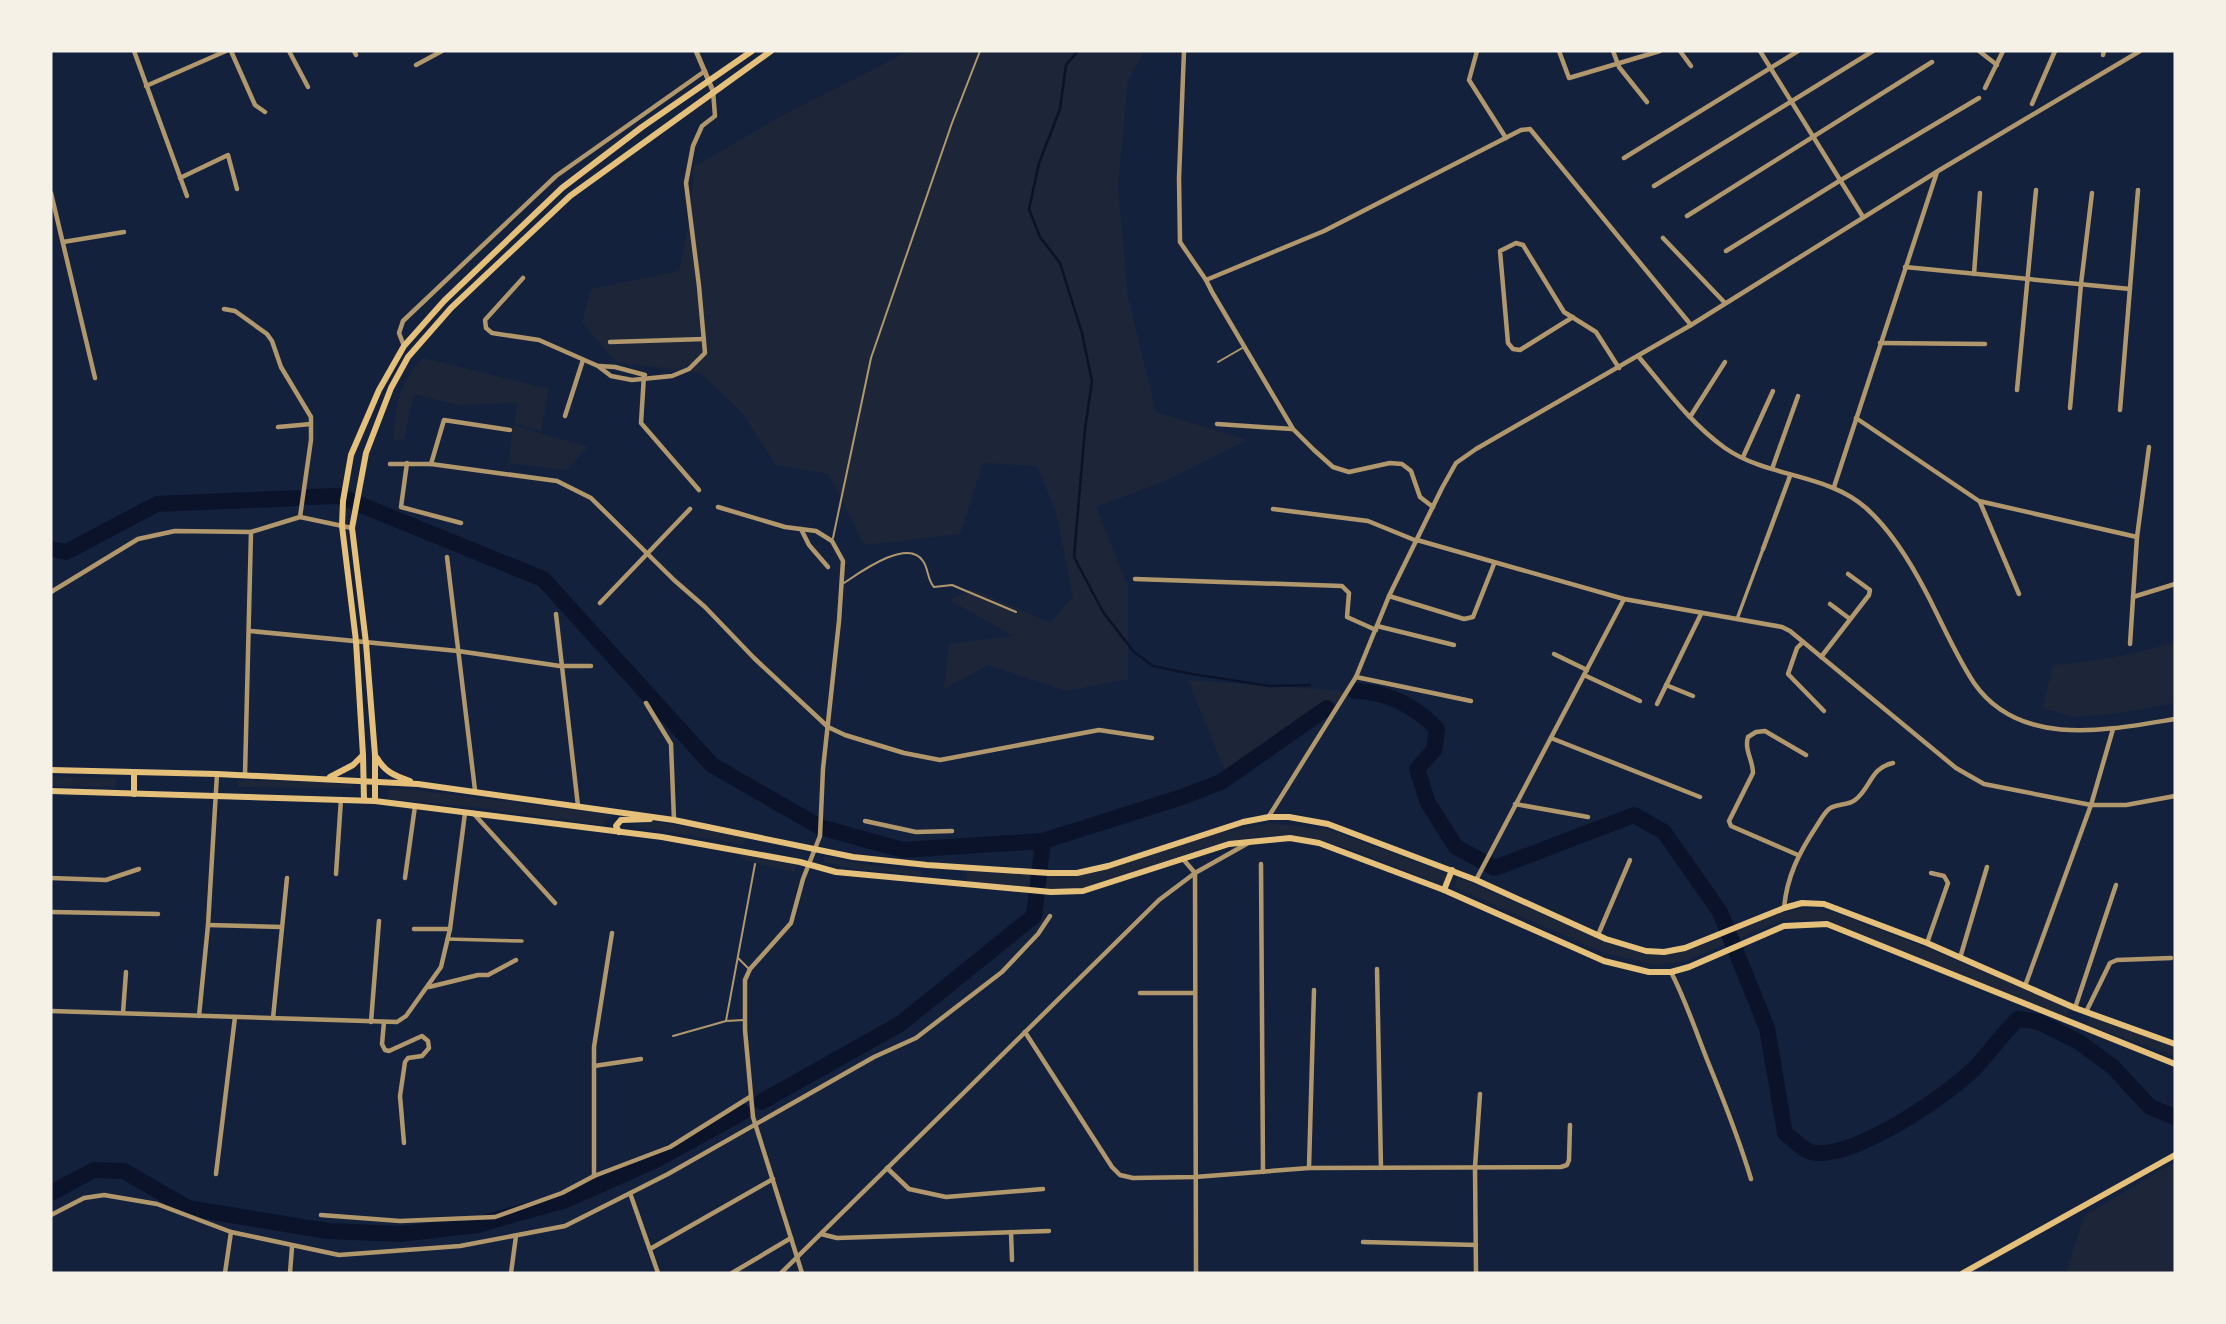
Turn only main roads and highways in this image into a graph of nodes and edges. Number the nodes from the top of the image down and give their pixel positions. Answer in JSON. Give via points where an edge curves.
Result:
{"nodes":[{"id":1,"x":752,"y":51,"type":"edge"},
{"id":2,"x":771,"y":51,"type":"edge"},
{"id":3,"x":363,"y":755,"type":"junction"},
{"id":4,"x":375,"y":755,"type":"junction"},
{"id":5,"x":51,"y":770,"type":"edge"},
{"id":6,"x":134,"y":772,"type":"junction"},
{"id":7,"x":326,"y":778,"type":"junction"},
{"id":8,"x":364,"y":782,"type":"junction"},
{"id":9,"x":375,"y":782,"type":"junction"},
{"id":10,"x":418,"y":784,"type":"junction"},
{"id":11,"x":51,"y":791,"type":"edge"},
{"id":12,"x":134,"y":794,"type":"junction"},
{"id":13,"x":363,"y":800,"type":"junction"},
{"id":14,"x":375,"y":801,"type":"junction"},
{"id":15,"x":655,"y":818,"type":"junction"},
{"id":16,"x":619,"y":832,"type":"junction"},
{"id":17,"x":927,"y":865,"type":"junction"},
{"id":18,"x":966,"y":868,"type":"junction"},
{"id":19,"x":1452,"y":870,"type":"junction"},
{"id":20,"x":926,"y":882,"type":"junction"},
{"id":21,"x":965,"y":885,"type":"junction"},
{"id":22,"x":1444,"y":890,"type":"junction"},
{"id":23,"x":2175,"y":1044,"type":"edge"},
{"id":24,"x":2175,"y":1064,"type":"edge"},
{"id":25,"x":2175,"y":1156,"type":"edge"},
{"id":26,"x":1963,"y":1273,"type":"edge"}],
"edges":[{"from":1,"to":3,"type":"main road","via":[[562,188],[444,301],[404,346],[379,390],[351,454],[342,526]]},
{"from":2,"to":4,"type":"main road","via":[[570,196],[451,308],[408,357],[366,453],[352,528]]},
{"from":3,"to":7,"type":"main road"},
{"from":3,"to":8,"type":"main road"},
{"from":4,"to":9,"type":"main road"},
{"from":4,"to":10,"type":"main road","via":[[390,773]]},
{"from":5,"to":6,"type":"main road"},
{"from":6,"to":7,"type":"main road"},
{"from":6,"to":12,"type":"main road"},
{"from":7,"to":8,"type":"main road"},
{"from":8,"to":9,"type":"main road"},
{"from":8,"to":13,"type":"main road"},
{"from":9,"to":10,"type":"main road"},
{"from":9,"to":14,"type":"main road"},
{"from":10,"to":15,"type":"main road"},
{"from":11,"to":12,"type":"main road"},
{"from":12,"to":13,"type":"main road"},
{"from":13,"to":14,"type":"main road"},
{"from":14,"to":16,"type":"main road"},
{"from":15,"to":16,"type":"main road","via":[[618,821]]},
{"from":15,"to":17,"type":"main road","via":[[853,857]]},
{"from":16,"to":20,"type":"main road","via":[[836,872]]},
{"from":17,"to":18,"type":"main road"},
{"from":17,"to":20,"type":"main road"},
{"from":18,"to":19,"type":"main road","via":[[1066,873],[1108,866],[1243,822],[1289,817],[1328,824]]},
{"from":18,"to":21,"type":"main road"},
{"from":19,"to":22,"type":"main road"},
{"from":19,"to":23,"type":"main road","via":[[1598,935],[1646,951],[1696,945],[1784,908],[1824,904],[2075,1008]]},
{"from":20,"to":21,"type":"main road"},
{"from":21,"to":22,"type":"main road","via":[[1083,891],[1230,844],[1290,838],[1319,842]]},
{"from":22,"to":24,"type":"main road","via":[[1604,961],[1649,972],[1671,972],[1703,962],[1784,926],[1827,924]]},
{"from":25,"to":26,"type":"main road"}]}
